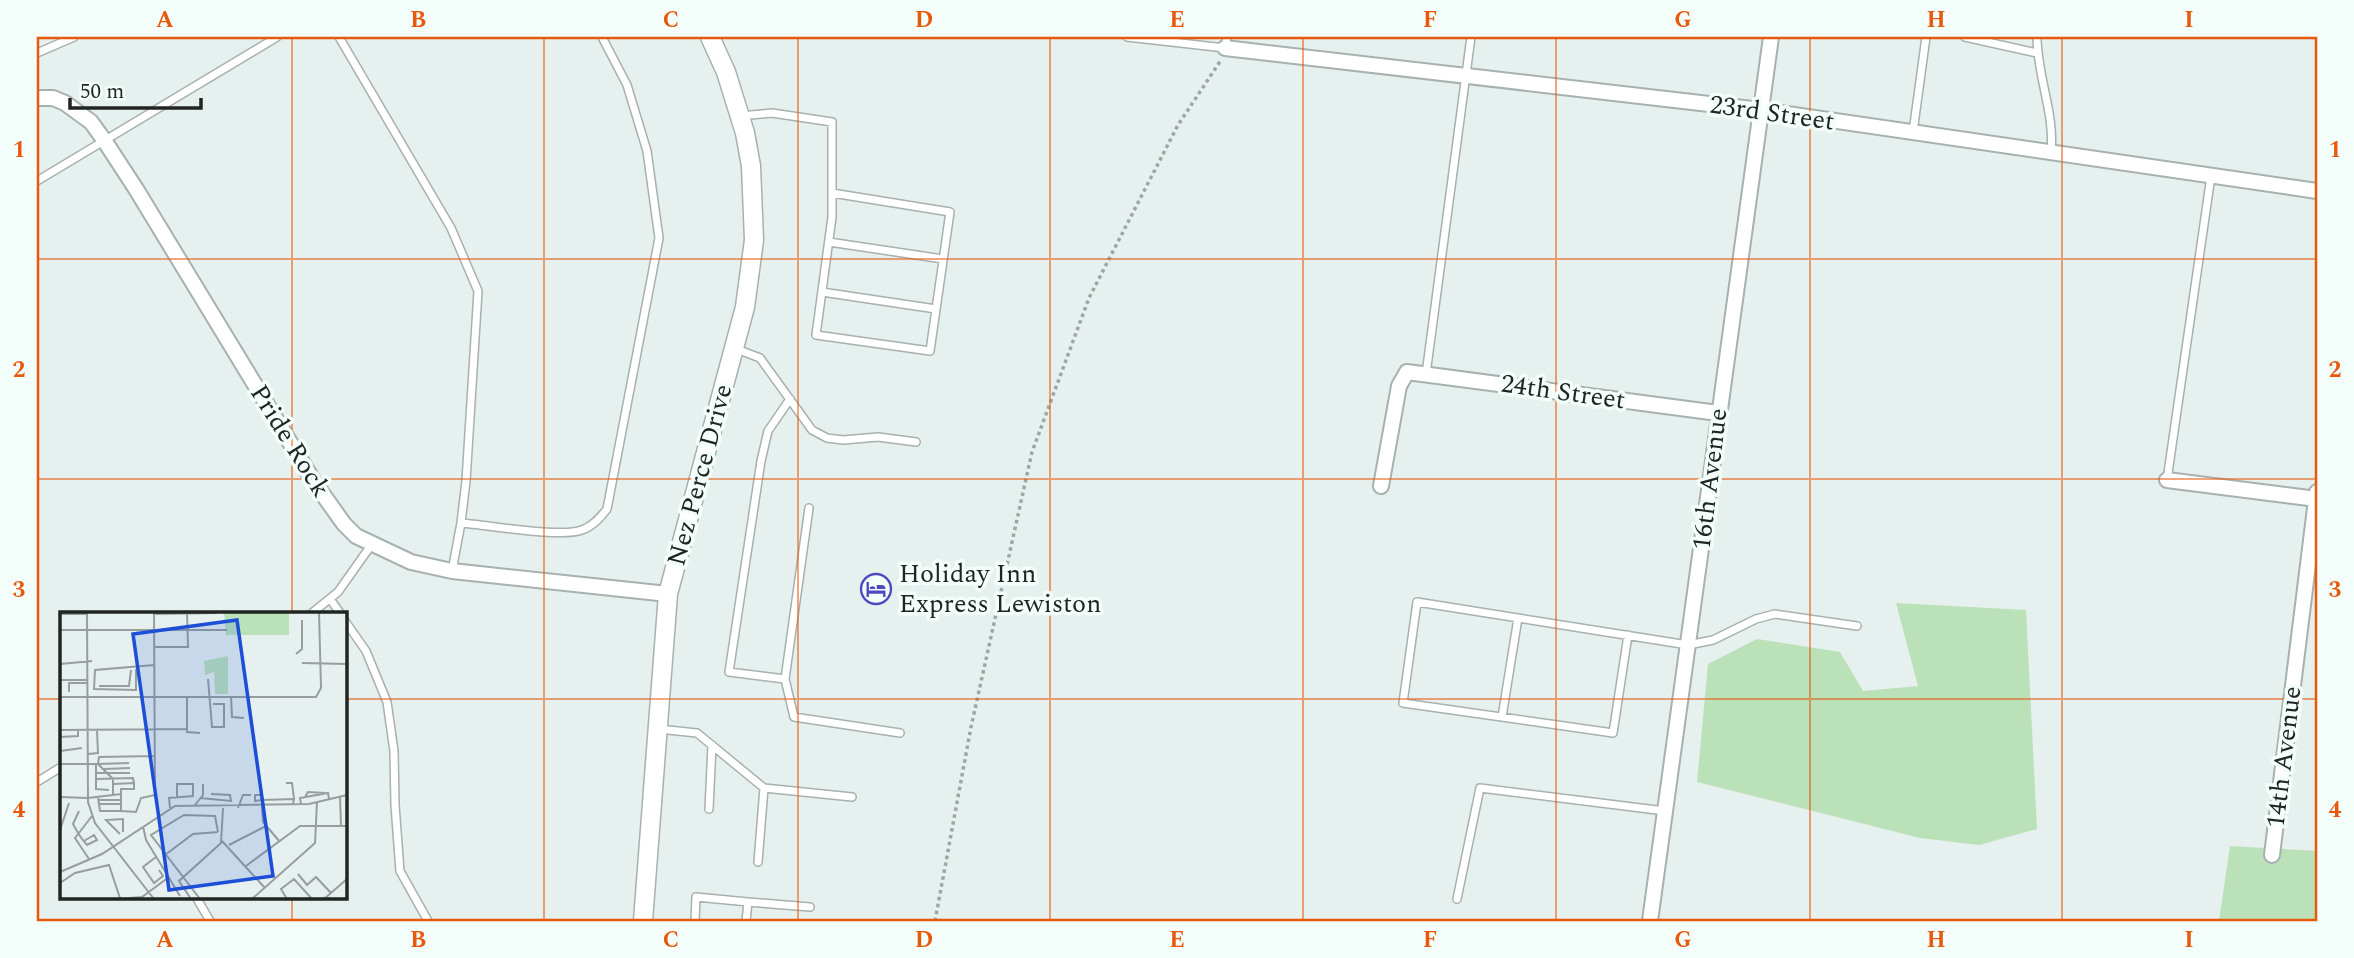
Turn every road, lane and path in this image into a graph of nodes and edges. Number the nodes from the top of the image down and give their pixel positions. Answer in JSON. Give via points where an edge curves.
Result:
{"nodes":[{"id":1,"x":74,"y":37,"type":"edge"},
{"id":2,"x":276,"y":37,"type":"edge"},
{"id":3,"x":339,"y":37,"type":"edge"},
{"id":4,"x":602,"y":37,"type":"edge"},
{"id":5,"x":710,"y":37,"type":"edge"},
{"id":6,"x":1127,"y":37,"type":"edge"},
{"id":7,"x":1471,"y":37,"type":"edge"},
{"id":8,"x":1771,"y":37,"type":"edge"},
{"id":9,"x":1926,"y":37,"type":"edge"},
{"id":10,"x":1965,"y":37,"type":"edge"},
{"id":11,"x":2037,"y":37,"type":"edge"},
{"id":12,"x":1226,"y":42,"type":"edge"},
{"id":13,"x":37,"y":53,"type":"edge"},
{"id":14,"x":2037,"y":53,"type":"junction"},
{"id":15,"x":1466,"y":75,"type":"junction"},
{"id":16,"x":37,"y":98,"type":"edge"},
{"id":17,"x":1761,"y":110,"type":"junction"},
{"id":18,"x":740,"y":116,"type":"junction"},
{"id":19,"x":1913,"y":132,"type":"junction"},
{"id":20,"x":104,"y":140,"type":"junction"},
{"id":21,"x":2051,"y":152,"type":"junction"},
{"id":22,"x":2211,"y":175,"type":"junction"},
{"id":23,"x":37,"y":181,"type":"edge"},
{"id":24,"x":2317,"y":191,"type":"edge"},
{"id":25,"x":832,"y":193,"type":"junction"},
{"id":26,"x":829,"y":242,"type":"junction"},
{"id":27,"x":943,"y":259,"type":"junction"},
{"id":28,"x":822,"y":292,"type":"junction"},
{"id":29,"x":936,"y":309,"type":"junction"},
{"id":30,"x":734,"y":348,"type":"junction"},
{"id":31,"x":1426,"y":374,"type":"junction"},
{"id":32,"x":789,"y":399,"type":"junction"},
{"id":33,"x":1718,"y":414,"type":"junction"},
{"id":34,"x":916,"y":442,"type":"dead end"},
{"id":35,"x":2167,"y":480,"type":"joint"},
{"id":36,"x":1381,"y":486,"type":"dead end"},
{"id":37,"x":2317,"y":497,"type":"edge"},
{"id":38,"x":809,"y":508,"type":"dead end"},
{"id":39,"x":461,"y":523,"type":"junction"},
{"id":40,"x":372,"y":544,"type":"junction"},
{"id":41,"x":452,"y":571,"type":"junction"},
{"id":42,"x":668,"y":594,"type":"junction"},
{"id":43,"x":330,"y":599,"type":"junction"},
{"id":44,"x":313,"y":612,"type":"edge"},
{"id":45,"x":339,"y":612,"type":"edge"},
{"id":46,"x":1518,"y":618,"type":"junction"},
{"id":47,"x":346,"y":622,"type":"edge"},
{"id":48,"x":1857,"y":626,"type":"dead end"},
{"id":49,"x":1628,"y":635,"type":"junction"},
{"id":50,"x":1688,"y":645,"type":"junction"},
{"id":51,"x":785,"y":680,"type":"junction"},
{"id":52,"x":1502,"y":717,"type":"junction"},
{"id":53,"x":658,"y":729,"type":"junction"},
{"id":54,"x":900,"y":733,"type":"dead end"},
{"id":55,"x":712,"y":745,"type":"junction"},
{"id":56,"x":60,"y":768,"type":"edge"},
{"id":57,"x":37,"y":782,"type":"edge"},
{"id":58,"x":764,"y":788,"type":"junction"},
{"id":59,"x":852,"y":797,"type":"dead end"},
{"id":60,"x":709,"y":808,"type":"dead end"},
{"id":61,"x":1666,"y":811,"type":"junction"},
{"id":62,"x":2272,"y":855,"type":"dead end"},
{"id":63,"x":758,"y":862,"type":"dead end"},
{"id":64,"x":197,"y":898,"type":"edge"},
{"id":65,"x":1457,"y":899,"type":"dead end"},
{"id":66,"x":748,"y":902,"type":"junction"},
{"id":67,"x":810,"y":907,"type":"dead end"},
{"id":68,"x":210,"y":921,"type":"edge"},
{"id":69,"x":428,"y":921,"type":"edge"},
{"id":70,"x":643,"y":921,"type":"edge"},
{"id":71,"x":695,"y":921,"type":"edge"},
{"id":72,"x":746,"y":921,"type":"edge"},
{"id":73,"x":934,"y":921,"type":"edge"},
{"id":74,"x":1650,"y":921,"type":"edge"}],
"edges":[{"from":1,"to":13,"type":"lane"},
{"from":2,"to":20,"type":"lane"},
{"from":3,"to":39,"type":"lane","via":[[451,228],[478,291]]},
{"from":4,"to":39,"type":"lane","via":[[627,85],[647,151],[660,238],[607,509],[579,532]]},
{"from":5,"to":18,"type":"street","name":"Nez Perce Drive"},
{"from":6,"to":12,"type":"lane"},
{"from":7,"to":15,"type":"lane"},
{"from":8,"to":17,"type":"street","name":"16th Avenue"},
{"from":9,"to":19,"type":"lane"},
{"from":10,"to":14,"type":"lane"},
{"from":11,"to":14,"type":"lane"},
{"from":12,"to":15,"type":"street","name":"23rd Street"},
{"from":12,"to":73,"type":"path","via":[[1219,66],[1178,125],[1089,298],[1032,452]]},
{"from":14,"to":21,"type":"lane","via":[[2052,125]]},
{"from":15,"to":17,"type":"street","name":"23rd Street"},
{"from":15,"to":31,"type":"lane"},
{"from":16,"to":20,"type":"street","name":"Pride Rock","via":[[65,103],[91,122]]},
{"from":17,"to":19,"type":"street","name":"23rd Street"},
{"from":17,"to":33,"type":"street","name":"16th Avenue"},
{"from":18,"to":25,"type":"lane","via":[[772,113],[832,122]]},
{"from":18,"to":30,"type":"street","name":"Nez Perce Drive","via":[[751,166],[754,240],[746,307]]},
{"from":19,"to":21,"type":"street","name":"23rd Street"},
{"from":20,"to":23,"type":"lane"},
{"from":20,"to":40,"type":"street","name":"Pride Rock","via":[[314,482],[344,524]]},
{"from":21,"to":22,"type":"street","name":"23rd Street"},
{"from":22,"to":24,"type":"street","name":"23rd Street"},
{"from":22,"to":35,"type":"lane"},
{"from":25,"to":26,"type":"lane"},
{"from":25,"to":27,"type":"lane","via":[[950,212]]},
{"from":26,"to":27,"type":"lane"},
{"from":26,"to":28,"type":"lane"},
{"from":27,"to":29,"type":"lane"},
{"from":28,"to":29,"type":"lane"},
{"from":28,"to":29,"type":"lane","via":[[816,335],[829,337],[930,351]]},
{"from":30,"to":32,"type":"lane","via":[[760,358]]},
{"from":30,"to":42,"type":"street","name":"Nez Perce Drive"},
{"from":31,"to":33,"type":"street","name":"24th Street"},
{"from":31,"to":36,"type":"street","name":"24th Street","via":[[1407,372],[1399,386]]},
{"from":32,"to":34,"type":"lane","via":[[812,430],[827,438]]},
{"from":32,"to":51,"type":"lane","via":[[768,430],[761,461],[729,672]]},
{"from":33,"to":50,"type":"street","name":"16th Avenue"},
{"from":35,"to":37,"type":"street"},
{"from":37,"to":62,"type":"street","name":"14th Avenue"},
{"from":38,"to":51,"type":"lane"},
{"from":39,"to":41,"type":"lane"},
{"from":40,"to":41,"type":"street","name":"Pride Rock","via":[[411,562]]},
{"from":40,"to":43,"type":"lane"},
{"from":41,"to":42,"type":"street","name":"Pride Rock"},
{"from":42,"to":53,"type":"street","name":"Nez Perce Drive"},
{"from":43,"to":44,"type":"lane"},
{"from":43,"to":45,"type":"lane"},
{"from":46,"to":49,"type":"lane"},
{"from":46,"to":52,"type":"lane"},
{"from":46,"to":52,"type":"lane","via":[[1417,602],[1403,703]]},
{"from":47,"to":69,"type":"lane","via":[[366,651],[387,702],[400,871]]},
{"from":48,"to":50,"type":"lane","via":[[1775,614],[1713,640]]},
{"from":49,"to":50,"type":"lane"},
{"from":49,"to":52,"type":"lane","via":[[1613,733]]},
{"from":50,"to":61,"type":"street","name":"16th Avenue"},
{"from":51,"to":54,"type":"lane","via":[[794,718]]},
{"from":53,"to":55,"type":"lane","via":[[697,733]]},
{"from":53,"to":70,"type":"street","name":"Nez Perce Drive"},
{"from":55,"to":58,"type":"lane"},
{"from":55,"to":60,"type":"lane"},
{"from":56,"to":57,"type":"lane"},
{"from":58,"to":59,"type":"lane"},
{"from":58,"to":63,"type":"lane"},
{"from":61,"to":65,"type":"lane","via":[[1480,788]]},
{"from":61,"to":74,"type":"street","name":"16th Avenue"},
{"from":64,"to":68,"type":"lane"},
{"from":66,"to":67,"type":"lane"},
{"from":66,"to":71,"type":"lane","via":[[696,897]]},
{"from":66,"to":72,"type":"lane"}]}
